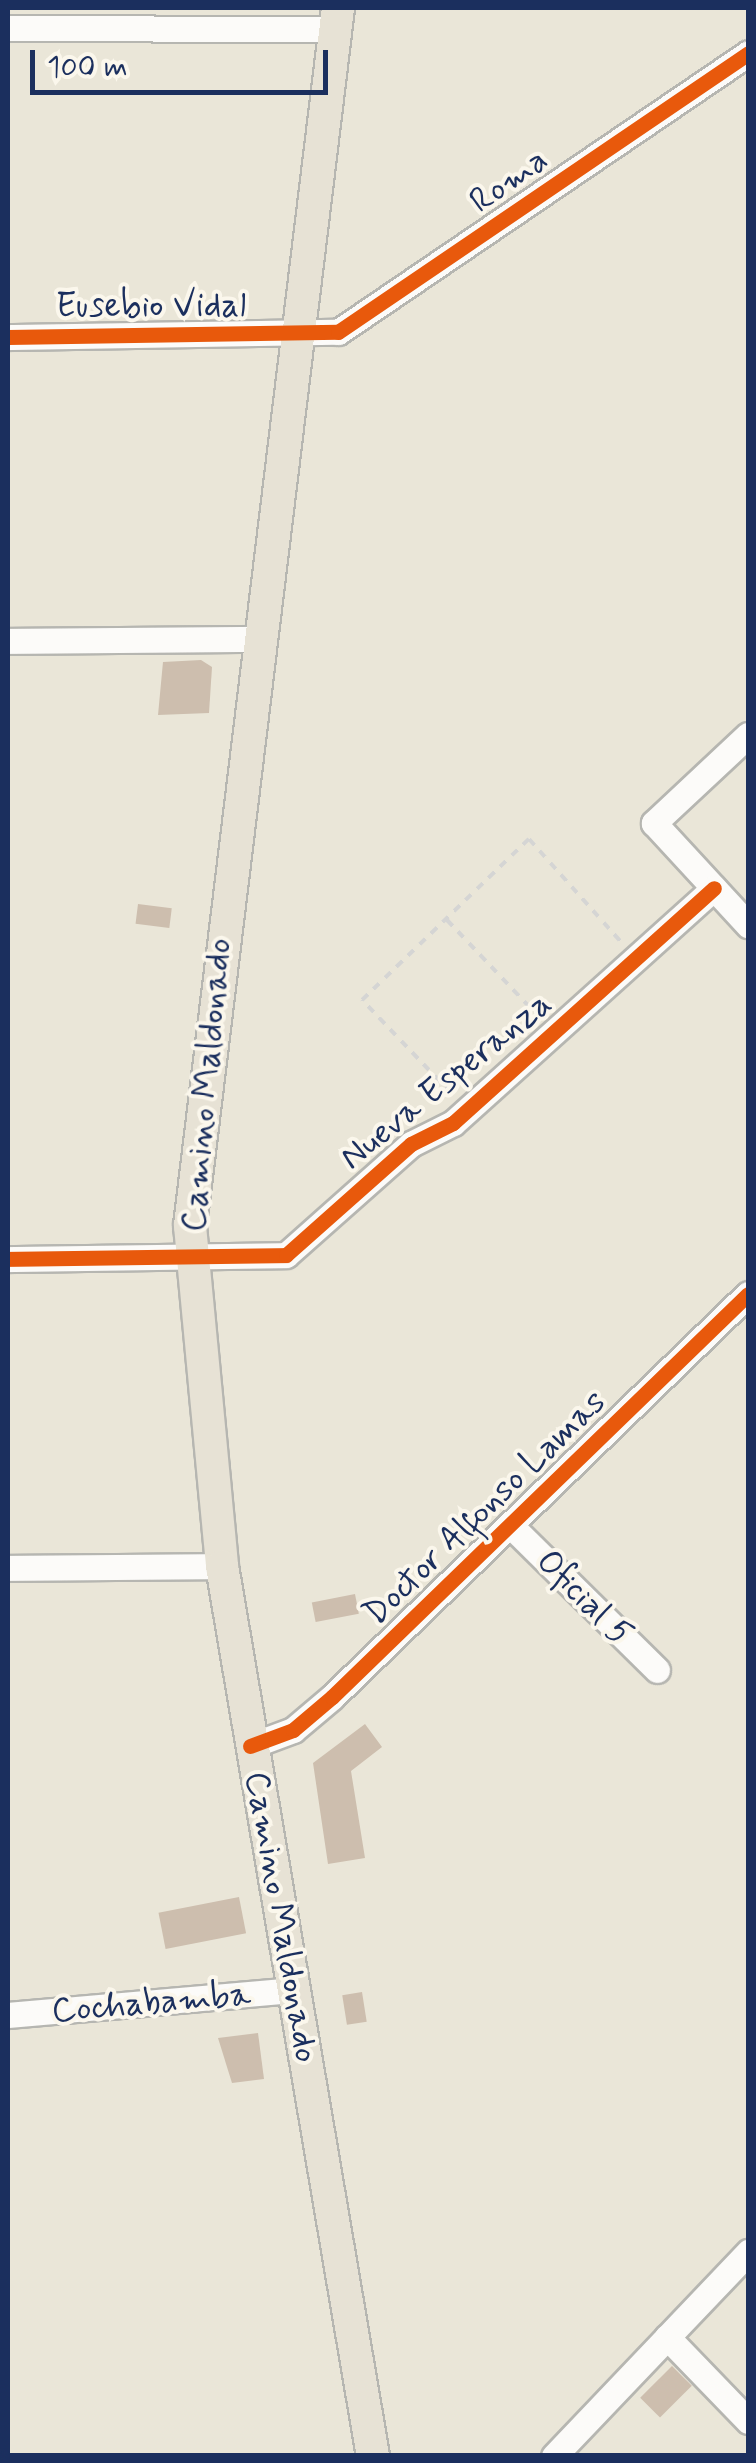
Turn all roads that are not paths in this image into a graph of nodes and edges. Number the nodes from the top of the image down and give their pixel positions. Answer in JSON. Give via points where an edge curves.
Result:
{"nodes":[{"id":1,"x":337,"y":18,"type":"edge"},
{"id":2,"x":8,"y":28,"type":"edge"},
{"id":3,"x":748,"y":53,"type":"edge"},
{"id":4,"x":296,"y":335,"type":"junction"},
{"id":5,"x":8,"y":337,"type":"edge"},
{"id":6,"x":258,"y":639,"type":"junction"},
{"id":7,"x":8,"y":641,"type":"edge"},
{"id":8,"x":748,"y":735,"type":"edge"},
{"id":9,"x":714,"y":888,"type":"junction"},
{"id":10,"x":748,"y":925,"type":"edge"},
{"id":11,"x":191,"y":1257,"type":"junction"},
{"id":12,"x":8,"y":1259,"type":"edge"},
{"id":13,"x":748,"y":1294,"type":"edge"},
{"id":14,"x":511,"y":1526,"type":"junction"},
{"id":15,"x":222,"y":1566,"type":"junction"},
{"id":16,"x":8,"y":1568,"type":"edge"},
{"id":17,"x":657,"y":1670,"type":"dead end"},
{"id":18,"x":250,"y":1746,"type":"junction"},
{"id":19,"x":294,"y":1990,"type":"junction"},
{"id":20,"x":8,"y":2016,"type":"edge"},
{"id":21,"x":748,"y":2252,"type":"edge"},
{"id":22,"x":667,"y":2338,"type":"junction"},
{"id":23,"x":748,"y":2421,"type":"edge"},
{"id":24,"x":372,"y":2456,"type":"edge"},
{"id":25,"x":554,"y":2456,"type":"edge"}],
"edges":[{"from":1,"to":2,"type":"street"},
{"from":1,"to":4,"type":"main road","name":"Camino Maldonado"},
{"from":3,"to":4,"type":"street","name":"Roma","via":[[354,324]]},
{"from":4,"to":5,"type":"street","name":"Eusebio Vidal"},
{"from":4,"to":6,"type":"main road","name":"Camino Maldonado"},
{"from":6,"to":7,"type":"street"},
{"from":6,"to":11,"type":"main road","name":"Camino Maldonado","via":[[194,1139]]},
{"from":8,"to":9,"type":"street","via":[[654,823]]},
{"from":9,"to":10,"type":"street"},
{"from":9,"to":11,"type":"street","name":"Nueva Esperanza","via":[[468,1110],[411,1144],[286,1255]]},
{"from":11,"to":12,"type":"street","name":"Nueva Esperanza"},
{"from":11,"to":15,"type":"main road","name":"Camino Maldonado"},
{"from":13,"to":14,"type":"street","name":"Doctor Alfonso Lamas"},
{"from":14,"to":17,"type":"street","name":"Oficial 5"},
{"from":14,"to":18,"type":"street","name":"Doctor Alfonso Lamas","via":[[293,1730]]},
{"from":15,"to":16,"type":"street"},
{"from":15,"to":18,"type":"main road","name":"Camino Maldonado"},
{"from":18,"to":19,"type":"main road","name":"Camino Maldonado"},
{"from":19,"to":20,"type":"street","name":"Cochabamba"},
{"from":19,"to":24,"type":"main road","name":"Camino Maldonado"},
{"from":21,"to":22,"type":"street"},
{"from":22,"to":23,"type":"street"},
{"from":22,"to":25,"type":"street"}]}
